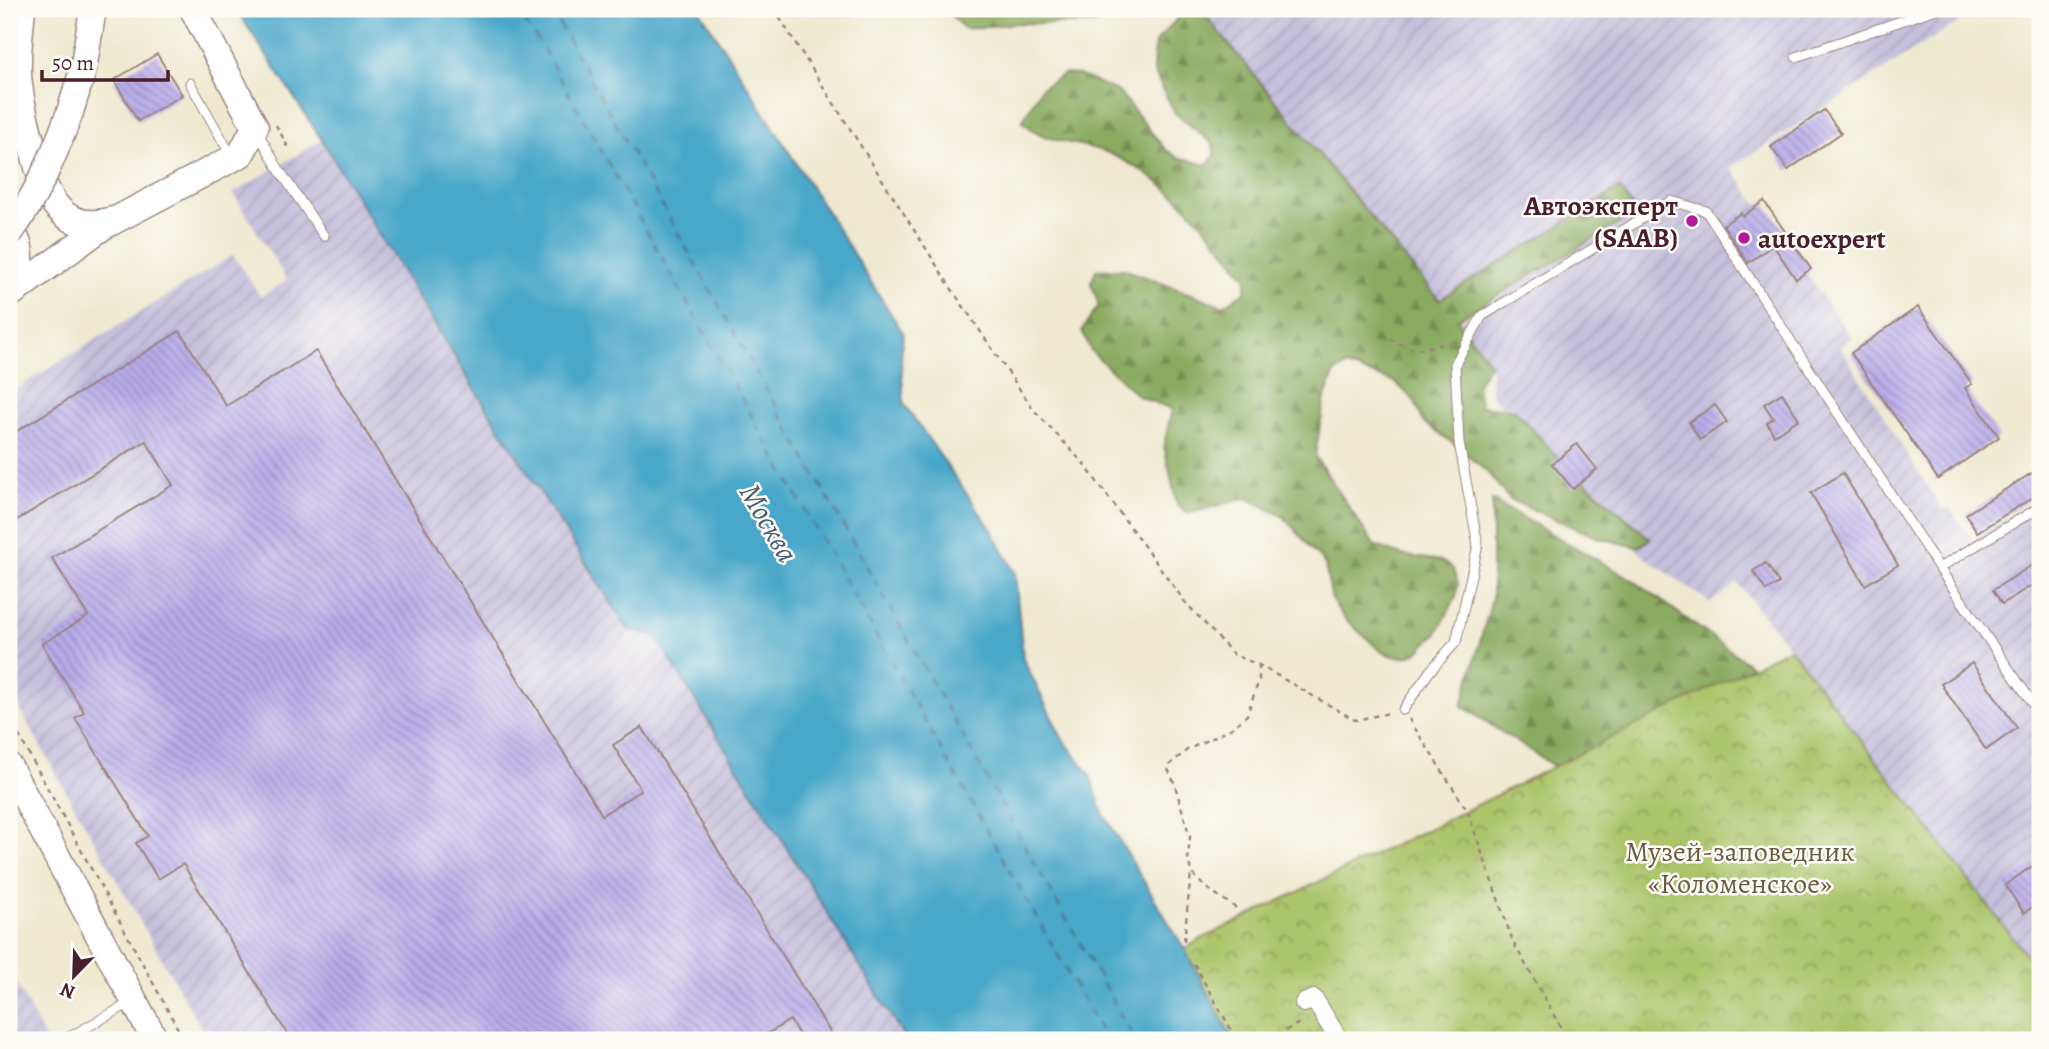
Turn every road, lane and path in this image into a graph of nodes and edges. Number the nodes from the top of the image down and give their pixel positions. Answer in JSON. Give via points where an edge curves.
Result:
{"nodes":[{"id":1,"x":16,"y":9,"type":"edge"},
{"id":2,"x":22,"y":9,"type":"edge"},
{"id":3,"x":193,"y":9,"type":"edge"},
{"id":4,"x":774,"y":9,"type":"edge"},
{"id":5,"x":1936,"y":9,"type":"edge"},
{"id":6,"x":92,"y":16,"type":"edge"},
{"id":7,"x":9,"y":33,"type":"edge"},
{"id":8,"x":1796,"y":57,"type":"dead end"},
{"id":9,"x":190,"y":83,"type":"dead end"},
{"id":10,"x":70,"y":112,"type":"junction"},
{"id":11,"x":255,"y":127,"type":"junction"},
{"id":12,"x":233,"y":158,"type":"junction"},
{"id":13,"x":9,"y":205,"type":"edge"},
{"id":14,"x":116,"y":220,"type":"junction"},
{"id":15,"x":9,"y":228,"type":"edge"},
{"id":16,"x":9,"y":233,"type":"edge"},
{"id":17,"x":324,"y":236,"type":"dead end"},
{"id":18,"x":9,"y":292,"type":"edge"},
{"id":19,"x":1390,"y":339,"type":"dead end"},
{"id":20,"x":1468,"y":339,"type":"junction"},
{"id":21,"x":2040,"y":507,"type":"edge"},
{"id":22,"x":1939,"y":568,"type":"junction"},
{"id":23,"x":1259,"y":665,"type":"junction"},
{"id":24,"x":1403,"y":710,"type":"junction"},
{"id":25,"x":2040,"y":713,"type":"edge"},
{"id":26,"x":9,"y":717,"type":"edge"},
{"id":27,"x":9,"y":767,"type":"edge"},
{"id":28,"x":1191,"y":872,"type":"junction"},
{"id":29,"x":1236,"y":908,"type":"dead end"},
{"id":30,"x":1184,"y":941,"type":"dead end"},
{"id":31,"x":1194,"y":964,"type":"dead end"},
{"id":32,"x":133,"y":1002,"type":"junction"},
{"id":33,"x":1308,"y":1009,"type":"joint"},
{"id":34,"x":9,"y":1029,"type":"edge"},
{"id":35,"x":15,"y":1040,"type":"edge"},
{"id":36,"x":64,"y":1040,"type":"edge"},
{"id":37,"x":101,"y":1040,"type":"edge"},
{"id":38,"x":137,"y":1040,"type":"edge"},
{"id":39,"x":155,"y":1040,"type":"edge"},
{"id":40,"x":184,"y":1040,"type":"edge"},
{"id":41,"x":1237,"y":1040,"type":"edge"},
{"id":42,"x":1268,"y":1040,"type":"edge"},
{"id":43,"x":1339,"y":1040,"type":"edge"},
{"id":44,"x":1569,"y":1040,"type":"edge"}],
"edges":[{"from":1,"to":7,"type":"street"},
{"from":2,"to":14,"type":"street","via":[[18,72],[41,181],[57,207],[74,220],[101,224]]},
{"from":3,"to":11,"type":"street"},
{"from":4,"to":23,"type":"path","via":[[1033,409],[1084,464],[1185,602],[1234,655]]},
{"from":5,"to":8,"type":"lane"},
{"from":6,"to":10,"type":"street"},
{"from":9,"to":12,"type":"lane"},
{"from":10,"to":13,"type":"street","bridge":true},
{"from":10,"to":16,"type":"street","bridge":true,"via":[[33,199]]},
{"from":11,"to":12,"type":"street","via":[[241,154]]},
{"from":11,"to":17,"type":"lane"},
{"from":12,"to":14,"type":"street"},
{"from":14,"to":18,"type":"street"},
{"from":15,"to":18,"type":"street","via":[[17,239],[21,260]]},
{"from":19,"to":20,"type":"path","via":[[1415,350]]},
{"from":20,"to":22,"type":"lane","via":[[1482,316],[1671,201],[1706,211]]},
{"from":20,"to":24,"type":"lane","via":[[1455,364],[1458,443],[1478,545],[1456,642]]},
{"from":21,"to":22,"type":"lane"},
{"from":22,"to":25,"type":"lane"},
{"from":23,"to":24,"type":"path","via":[[1355,720]]},
{"from":23,"to":28,"type":"path","via":[[1259,680],[1247,715],[1167,767],[1190,837]]},
{"from":24,"to":44,"type":"path","via":[[1467,810],[1513,942]]},
{"from":26,"to":40,"type":"path"},
{"from":27,"to":32,"type":"street"},
{"from":28,"to":29,"type":"path"},
{"from":28,"to":30,"type":"path"},
{"from":31,"to":41,"type":"path"},
{"from":32,"to":36,"type":"lane"},
{"from":32,"to":39,"type":"street"},
{"from":33,"to":42,"type":"path"},
{"from":33,"to":43,"type":"street","via":[[1314,999]]},
{"from":34,"to":35,"type":"lane"},
{"from":37,"to":38,"type":"path"}]}
